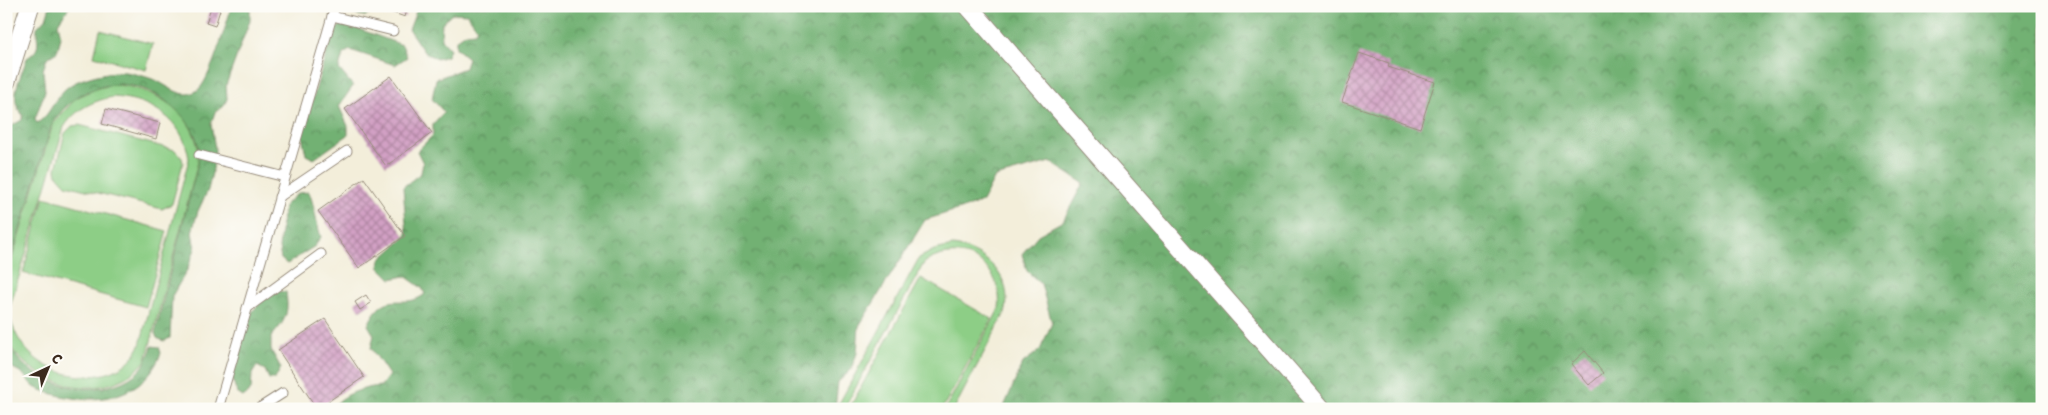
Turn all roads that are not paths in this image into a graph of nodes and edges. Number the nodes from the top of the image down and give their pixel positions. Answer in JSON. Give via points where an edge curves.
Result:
{"nodes":[{"id":1,"x":30,"y":6,"type":"edge"},
{"id":2,"x":335,"y":6,"type":"edge"},
{"id":3,"x":968,"y":6,"type":"edge"},
{"id":4,"x":332,"y":16,"type":"junction"},
{"id":5,"x":392,"y":31,"type":"dead end"},
{"id":6,"x":6,"y":82,"type":"edge"},
{"id":7,"x":347,"y":151,"type":"dead end"},
{"id":8,"x":199,"y":155,"type":"dead end"},
{"id":9,"x":285,"y":177,"type":"junction"},
{"id":10,"x":279,"y":197,"type":"junction"},
{"id":11,"x":321,"y":254,"type":"dead end"},
{"id":12,"x":247,"y":308,"type":"junction"},
{"id":13,"x":283,"y":393,"type":"dead end"},
{"id":14,"x":218,"y":409,"type":"edge"},
{"id":15,"x":258,"y":409,"type":"edge"},
{"id":16,"x":1322,"y":409,"type":"edge"}],
"edges":[{"from":1,"to":6,"type":"street"},
{"from":2,"to":4,"type":"lane"},
{"from":3,"to":16,"type":"street"},
{"from":4,"to":5,"type":"lane"},
{"from":4,"to":9,"type":"lane"},
{"from":7,"to":10,"type":"lane"},
{"from":8,"to":9,"type":"lane"},
{"from":9,"to":10,"type":"lane"},
{"from":10,"to":12,"type":"lane"},
{"from":11,"to":12,"type":"lane"},
{"from":12,"to":14,"type":"lane"},
{"from":13,"to":15,"type":"lane"}]}
